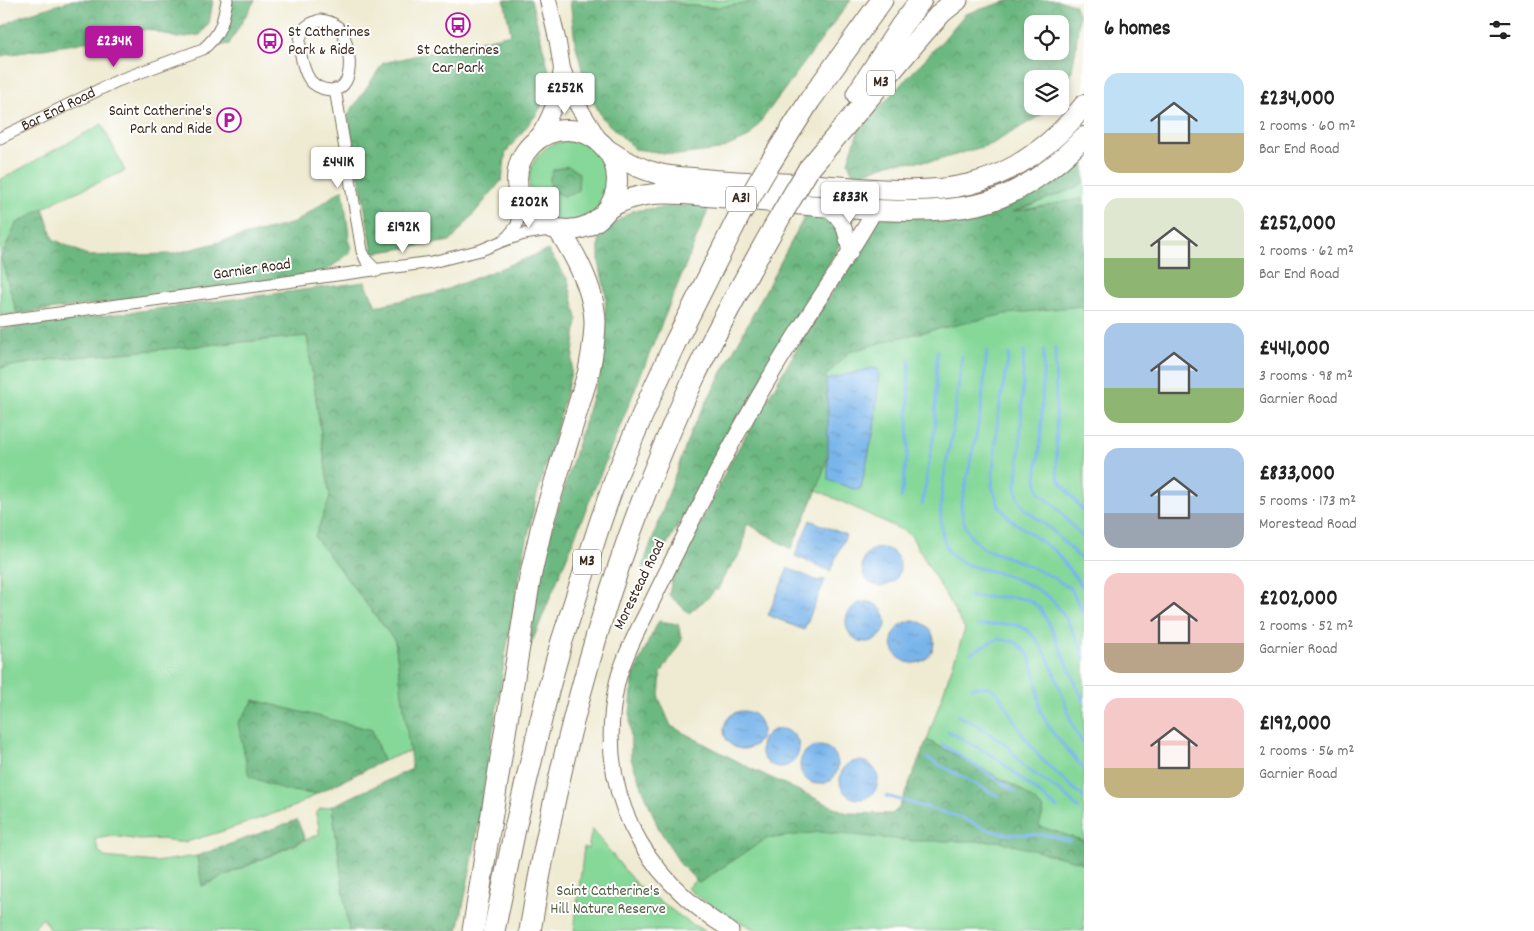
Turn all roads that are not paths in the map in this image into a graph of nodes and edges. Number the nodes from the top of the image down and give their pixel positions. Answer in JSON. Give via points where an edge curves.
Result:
{"nodes":[{"id":1,"x":227,"y":0,"type":"edge"},
{"id":2,"x":548,"y":0,"type":"edge"},
{"id":3,"x":882,"y":0,"type":"edge"},
{"id":4,"x":921,"y":0,"type":"edge"},
{"id":5,"x":957,"y":0,"type":"edge"},
{"id":6,"x":562,"y":70,"type":"junction"},
{"id":7,"x":335,"y":89,"type":"junction"},
{"id":8,"x":1084,"y":105,"type":"edge"},
{"id":9,"x":1084,"y":137,"type":"edge"},
{"id":10,"x":0,"y":138,"type":"edge"},
{"id":11,"x":536,"y":140,"type":"junction"},
{"id":12,"x":604,"y":147,"type":"junction"},
{"id":13,"x":808,"y":170,"type":"junction"},
{"id":14,"x":521,"y":202,"type":"junction"},
{"id":15,"x":825,"y":206,"type":"junction"},
{"id":16,"x":609,"y":208,"type":"junction"},
{"id":17,"x":875,"y":210,"type":"junction"},
{"id":18,"x":557,"y":230,"type":"junction"},
{"id":19,"x":505,"y":240,"type":"junction"},
{"id":20,"x":850,"y":253,"type":"junction"},
{"id":21,"x":377,"y":270,"type":"junction"},
{"id":22,"x":0,"y":321,"type":"edge"},
{"id":23,"x":472,"y":931,"type":"edge"},
{"id":24,"x":494,"y":931,"type":"edge"},
{"id":25,"x":530,"y":931,"type":"edge"},
{"id":26,"x":731,"y":931,"type":"edge"}],
"edges":[{"from":1,"to":10,"type":"street","name":"Bar End Road","via":[[222,26],[214,40],[203,49],[117,81]]},
{"from":2,"to":6,"type":"main road"},
{"from":3,"to":24,"type":"highway","number":"M3","bridge":true,"via":[[810,100],[740,214],[675,343],[618,472],[560,644],[516,824]]},
{"from":4,"to":13,"type":"highway","number":"M3"},
{"from":5,"to":13,"type":"highway","number":"M3","via":[[923,33]]},
{"from":6,"to":11,"type":"main road","via":[[558,96]]},
{"from":6,"to":12,"type":"main road","via":[[575,101]]},
{"from":7,"to":7,"type":"street","via":[[313,84],[302,58],[301,34],[308,25],[320,20],[338,27],[349,56],[348,77]]},
{"from":7,"to":21,"type":"street","via":[[362,251]]},
{"from":8,"to":12,"type":"highway","number":"A31","via":[[1066,126],[1022,162],[972,184],[944,189],[715,181],[662,175],[637,168]]},
{"from":9,"to":17,"type":"highway","number":"A31","via":[[1033,180],[990,201],[950,209]]},
{"from":11,"to":12,"type":"highway","via":[[546,134],[569,130],[591,136]]},
{"from":11,"to":14,"type":"highway","via":[[520,162],[517,189]]},
{"from":12,"to":16,"type":"highway","via":[[614,161],[617,173],[615,197]]},
{"from":13,"to":25,"type":"highway","number":"M3","bridge":true,"via":[[726,314],[692,384],[624,552],[593,649],[573,729],[539,876]]},
{"from":14,"to":18,"type":"highway","via":[[535,219]]},
{"from":14,"to":19,"type":"street","via":[[517,225]]},
{"from":15,"to":16,"type":"highway","number":"A31","via":[[675,193],[631,197]]},
{"from":15,"to":17,"type":"highway","number":"A31"},
{"from":15,"to":20,"type":"street","via":[[837,215],[846,230]]},
{"from":16,"to":18,"type":"highway","via":[[600,219],[587,226]]},
{"from":17,"to":20,"type":"street","name":"Morestead Road"},
{"from":18,"to":19,"type":"street","name":"Garnier Road"},
{"from":18,"to":23,"type":"highway","via":[[582,272],[593,304],[593,350],[542,525],[530,578]]},
{"from":19,"to":21,"type":"street","name":"Garnier Road","via":[[455,257]]},
{"from":20,"to":26,"type":"street","name":"Morestead Road","via":[[790,344],[724,456],[633,639],[618,682],[612,721],[613,752],[620,795],[629,822],[671,885]]},
{"from":21,"to":22,"type":"street","name":"Garnier Road"}]}
